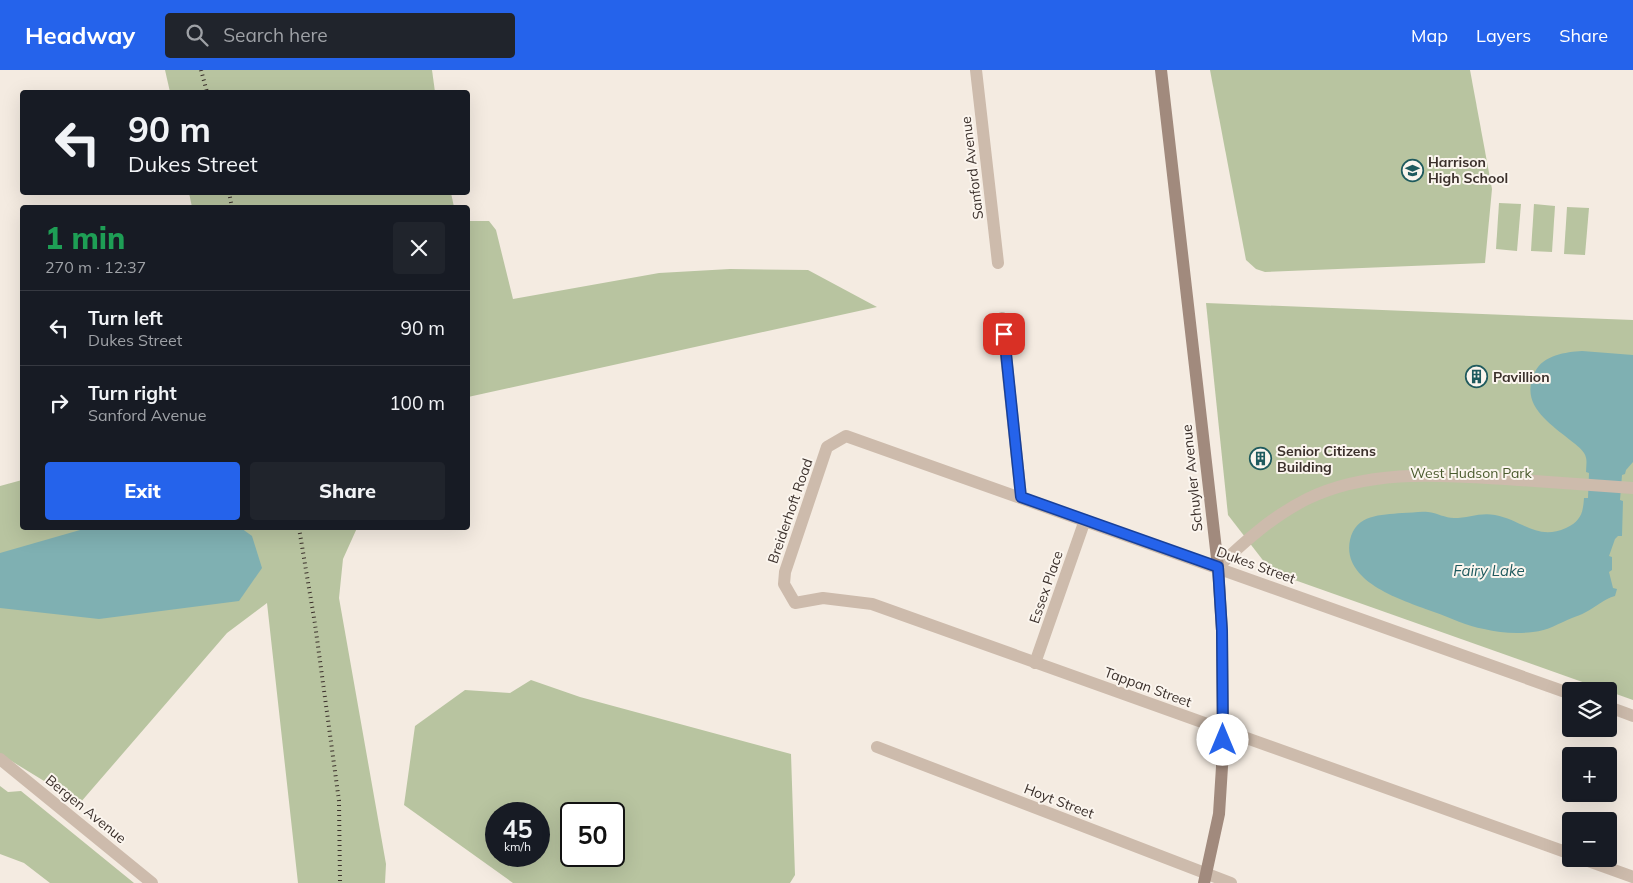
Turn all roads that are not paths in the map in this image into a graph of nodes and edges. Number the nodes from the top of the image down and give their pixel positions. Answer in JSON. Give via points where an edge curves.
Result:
{"nodes":[{"id":1,"x":976,"y":70,"type":"edge"},
{"id":2,"x":1160,"y":70,"type":"edge"},
{"id":3,"x":998,"y":263,"type":"dead end"},
{"id":4,"x":1002,"y":318,"type":"dead end"},
{"id":5,"x":846,"y":436,"type":"joint"},
{"id":6,"x":1633,"y":488,"type":"edge"},
{"id":7,"x":1021,"y":497,"type":"junction"},
{"id":8,"x":1085,"y":520,"type":"junction"},
{"id":9,"x":1218,"y":567,"type":"junction"},
{"id":10,"x":795,"y":604,"type":"joint"},
{"id":11,"x":1035,"y":663,"type":"junction"},
{"id":12,"x":1562,"y":691,"type":"edge"},
{"id":13,"x":1617,"y":710,"type":"edge"},
{"id":14,"x":1633,"y":716,"type":"edge"},
{"id":15,"x":1223,"y":729,"type":"junction"},
{"id":16,"x":877,"y":747,"type":"dead end"},
{"id":17,"x":0,"y":759,"type":"edge"},
{"id":18,"x":1562,"y":851,"type":"edge"},
{"id":19,"x":1605,"y":867,"type":"edge"},
{"id":20,"x":1633,"y":877,"type":"edge"},
{"id":21,"x":1205,"y":879,"type":"edge"},
{"id":22,"x":152,"y":883,"type":"edge"},
{"id":23,"x":1231,"y":883,"type":"edge"}],
"edges":[{"from":1,"to":3,"type":"street","name":"Sanford Avenue"},
{"from":2,"to":9,"type":"main road","name":"Schuyler Avenue"},
{"from":4,"to":7,"type":"street"},
{"from":5,"to":7,"type":"street","name":"Dukes Street"},
{"from":5,"to":10,"type":"street","name":"Breiderhoft Road","via":[[828,447],[785,572],[784,584]]},
{"from":6,"to":9,"type":"street","via":[[1427,476],[1379,478],[1316,495],[1285,511]]},
{"from":7,"to":8,"type":"street","name":"Dukes Street"},
{"from":8,"to":9,"type":"street","name":"Dukes Street"},
{"from":8,"to":11,"type":"street","name":"Essex Place"},
{"from":9,"to":12,"type":"street","name":"Dukes Street"},
{"from":9,"to":15,"type":"main road","name":"Schuyler Avenue"},
{"from":10,"to":11,"type":"street","name":"Tappan Street","via":[[823,598],[872,604]]},
{"from":11,"to":15,"type":"street","name":"Tappan Street"},
{"from":13,"to":14,"type":"street"},
{"from":15,"to":18,"type":"street","name":"Tappan Street"},
{"from":15,"to":21,"type":"main road","name":"Schuyler Avenue","via":[[1219,814]]},
{"from":16,"to":21,"type":"street","name":"Hoyt Street"},
{"from":17,"to":22,"type":"street","name":"Bergen Avenue"},
{"from":19,"to":20,"type":"street"},
{"from":21,"to":23,"type":"street","name":"Hoyt Street"}]}
